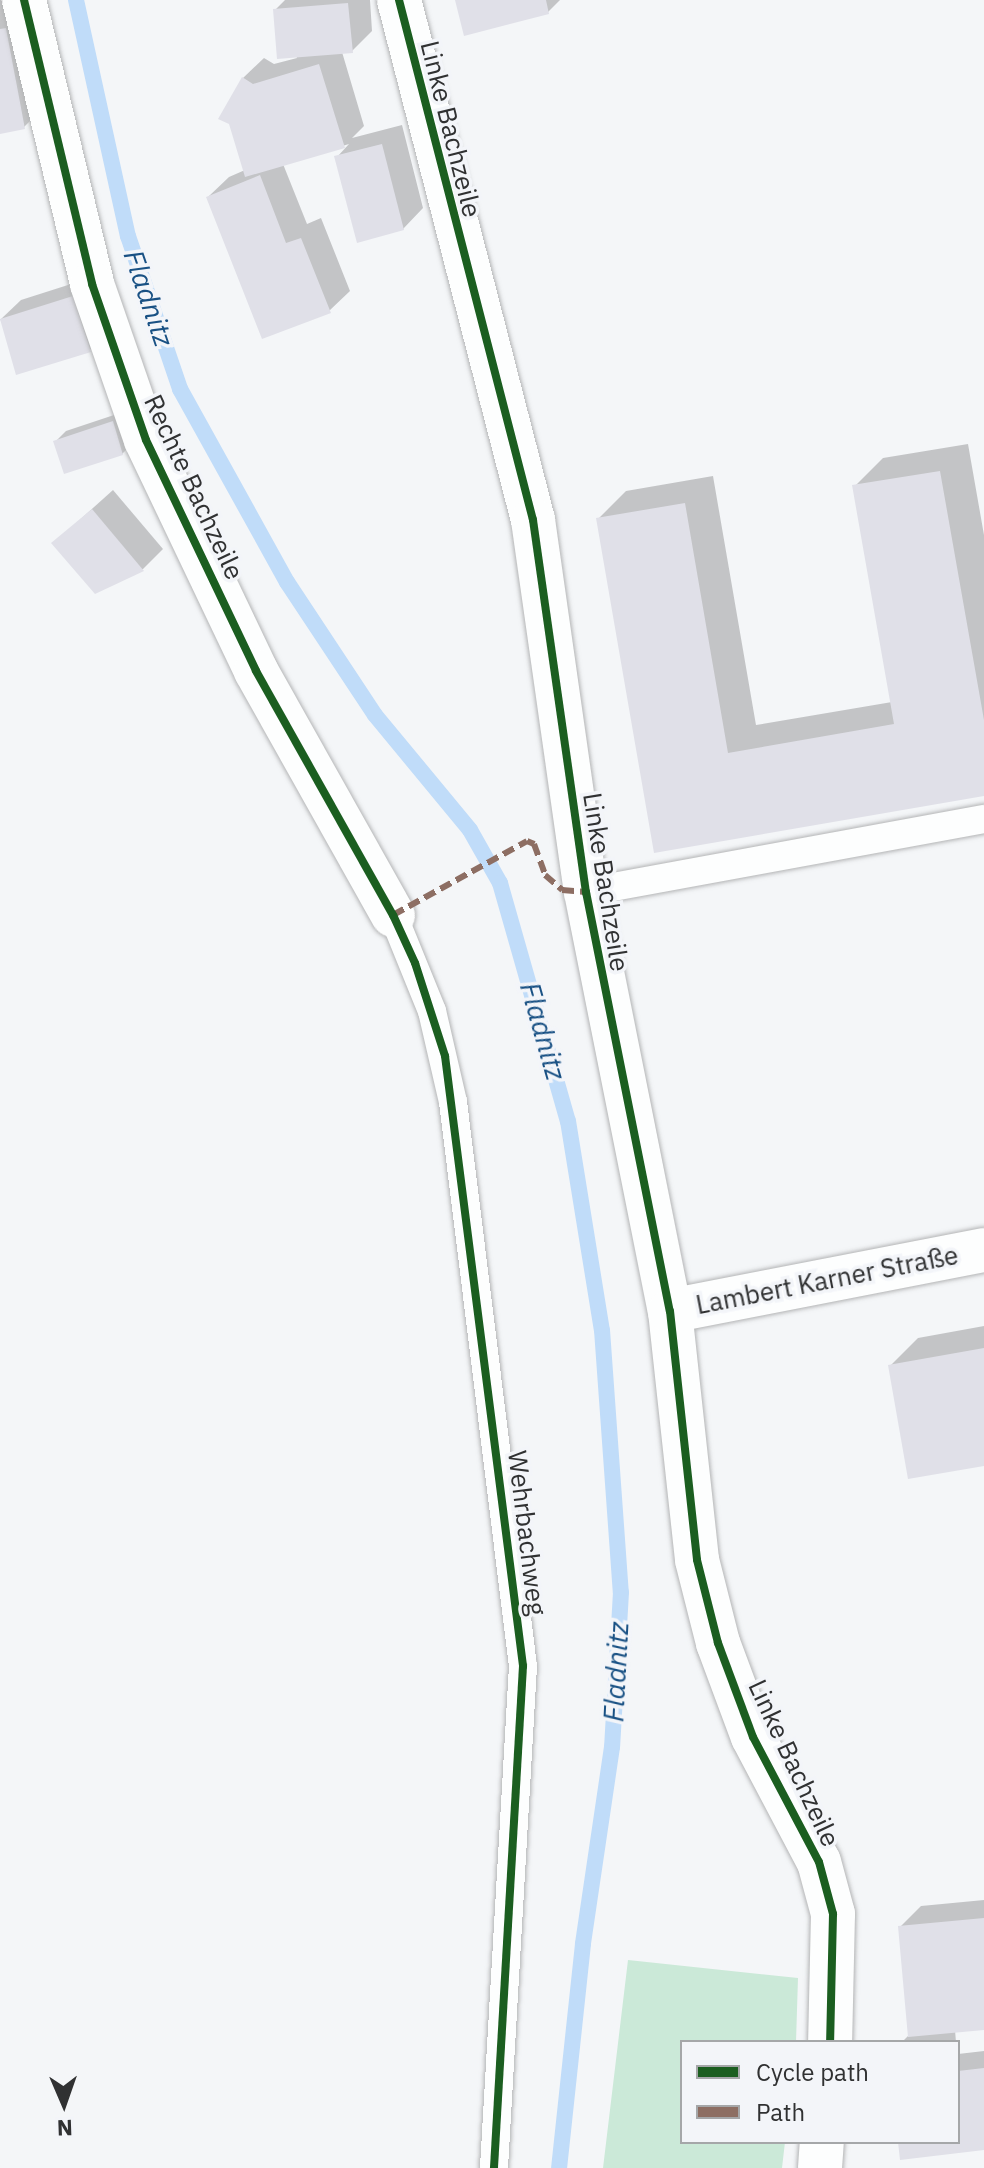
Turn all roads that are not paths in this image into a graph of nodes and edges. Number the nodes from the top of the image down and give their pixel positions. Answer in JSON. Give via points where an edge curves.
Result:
{"nodes":[{"id":1,"x":24,"y":0,"type":"edge"},
{"id":2,"x":399,"y":0,"type":"edge"},
{"id":3,"x":984,"y":819,"type":"edge"},
{"id":4,"x":586,"y":892,"type":"junction"},
{"id":5,"x":393,"y":915,"type":"joint"},
{"id":6,"x":984,"y":1250,"type":"edge"},
{"id":7,"x":670,"y":1311,"type":"junction"},
{"id":8,"x":830,"y":2040,"type":"edge"},
{"id":9,"x":822,"y":2144,"type":"edge"},
{"id":10,"x":494,"y":2168,"type":"edge"},
{"id":11,"x":820,"y":2168,"type":"edge"}],
"edges":[{"from":1,"to":5,"type":"street","name":"Rechte Bachzeile","via":[[92,284],[146,440],[256,671]]},
{"from":2,"to":4,"type":"street","name":"Linke Bachzeile","via":[[533,520]]},
{"from":3,"to":4,"type":"lane"},
{"from":4,"to":7,"type":"street","name":"Linke Bachzeile"},
{"from":5,"to":10,"type":"lane","name":"Wehrbachweg","via":[[432,1011],[453,1102],[523,1666]]},
{"from":6,"to":7,"type":"street","name":"Lambert Karner Straße"},
{"from":7,"to":8,"type":"street","name":"Linke Bachzeile","via":[[697,1560],[718,1643],[753,1737],[819,1862],[833,1914]]},
{"from":9,"to":11,"type":"street"}]}
